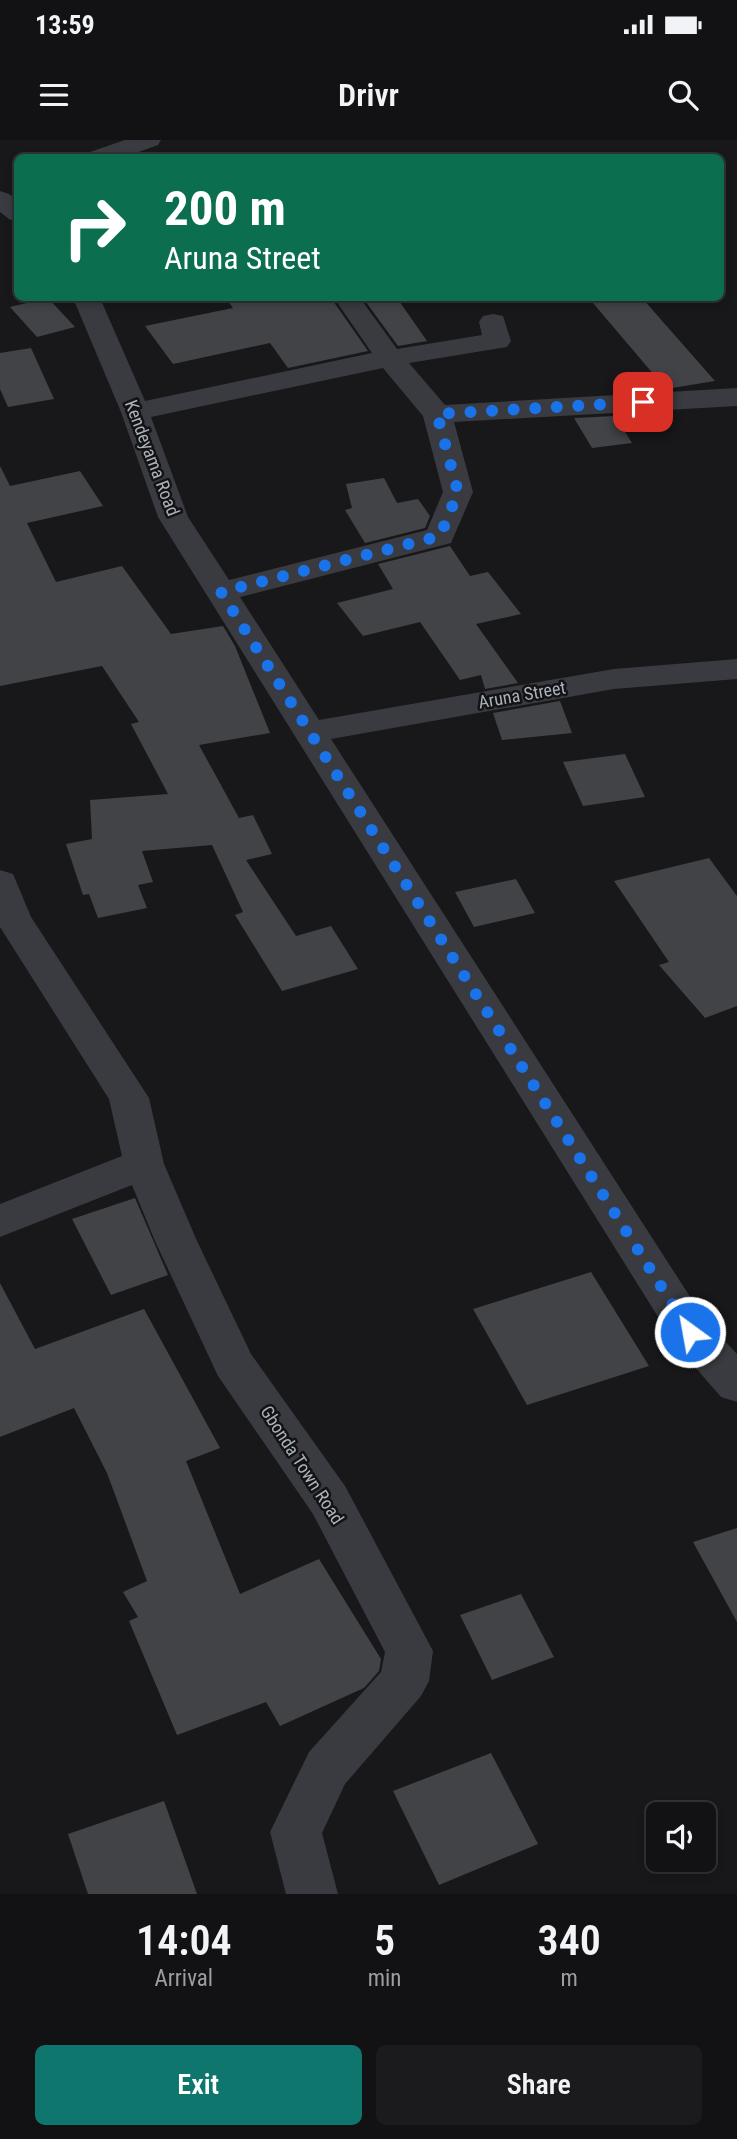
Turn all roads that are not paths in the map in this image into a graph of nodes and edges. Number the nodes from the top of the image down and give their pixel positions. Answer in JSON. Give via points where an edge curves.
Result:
{"nodes":[{"id":1,"x":149,"y":140,"type":"edge"},
{"id":2,"x":108,"y":154,"type":"edge"},
{"id":3,"x":0,"y":199,"type":"edge"},
{"id":4,"x":14,"y":211,"type":"edge"},
{"id":5,"x":88,"y":301,"type":"edge"},
{"id":6,"x":349,"y":301,"type":"edge"},
{"id":7,"x":493,"y":322,"type":"dead end"},
{"id":8,"x":389,"y":357,"type":"junction"},
{"id":9,"x":737,"y":397,"type":"edge"},
{"id":10,"x":135,"y":412,"type":"junction"},
{"id":11,"x":437,"y":414,"type":"junction"},
{"id":12,"x":221,"y":592,"type":"junction"},
{"id":13,"x":737,"y":669,"type":"edge"},
{"id":14,"x":309,"y":732,"type":"junction"},
{"id":15,"x":0,"y":882,"type":"edge"},
{"id":16,"x":144,"y":1164,"type":"junction"},
{"id":17,"x":0,"y":1221,"type":"edge"},
{"id":18,"x":737,"y":1384,"type":"edge"},
{"id":19,"x":312,"y":1894,"type":"edge"}],
"edges":[{"from":1,"to":2,"type":"street"},
{"from":3,"to":4,"type":"street"},
{"from":5,"to":10,"type":"street","name":"Kendeyama Road"},
{"from":6,"to":8,"type":"street"},
{"from":7,"to":8,"type":"street","via":[[497,341]]},
{"from":8,"to":10,"type":"street"},
{"from":8,"to":11,"type":"street"},
{"from":9,"to":11,"type":"street"},
{"from":10,"to":12,"type":"street","name":"Kendeyama Road","via":[[173,517]]},
{"from":11,"to":12,"type":"street","via":[[458,492],[440,536]]},
{"from":12,"to":14,"type":"street","name":"Kendeyama Road"},
{"from":13,"to":14,"type":"street","name":"Aruna Street","via":[[614,679]]},
{"from":14,"to":18,"type":"street","name":"Kendeyama Road","via":[[690,1332]]},
{"from":15,"to":16,"type":"street","name":"Gbonda Town Road","via":[[13,918],[129,1098]]},
{"from":16,"to":17,"type":"street"},
{"from":16,"to":19,"type":"street","name":"Gbonda Town Road","via":[[234,1364],[329,1500],[409,1651],[404,1681],[327,1768],[296,1832]]}]}
